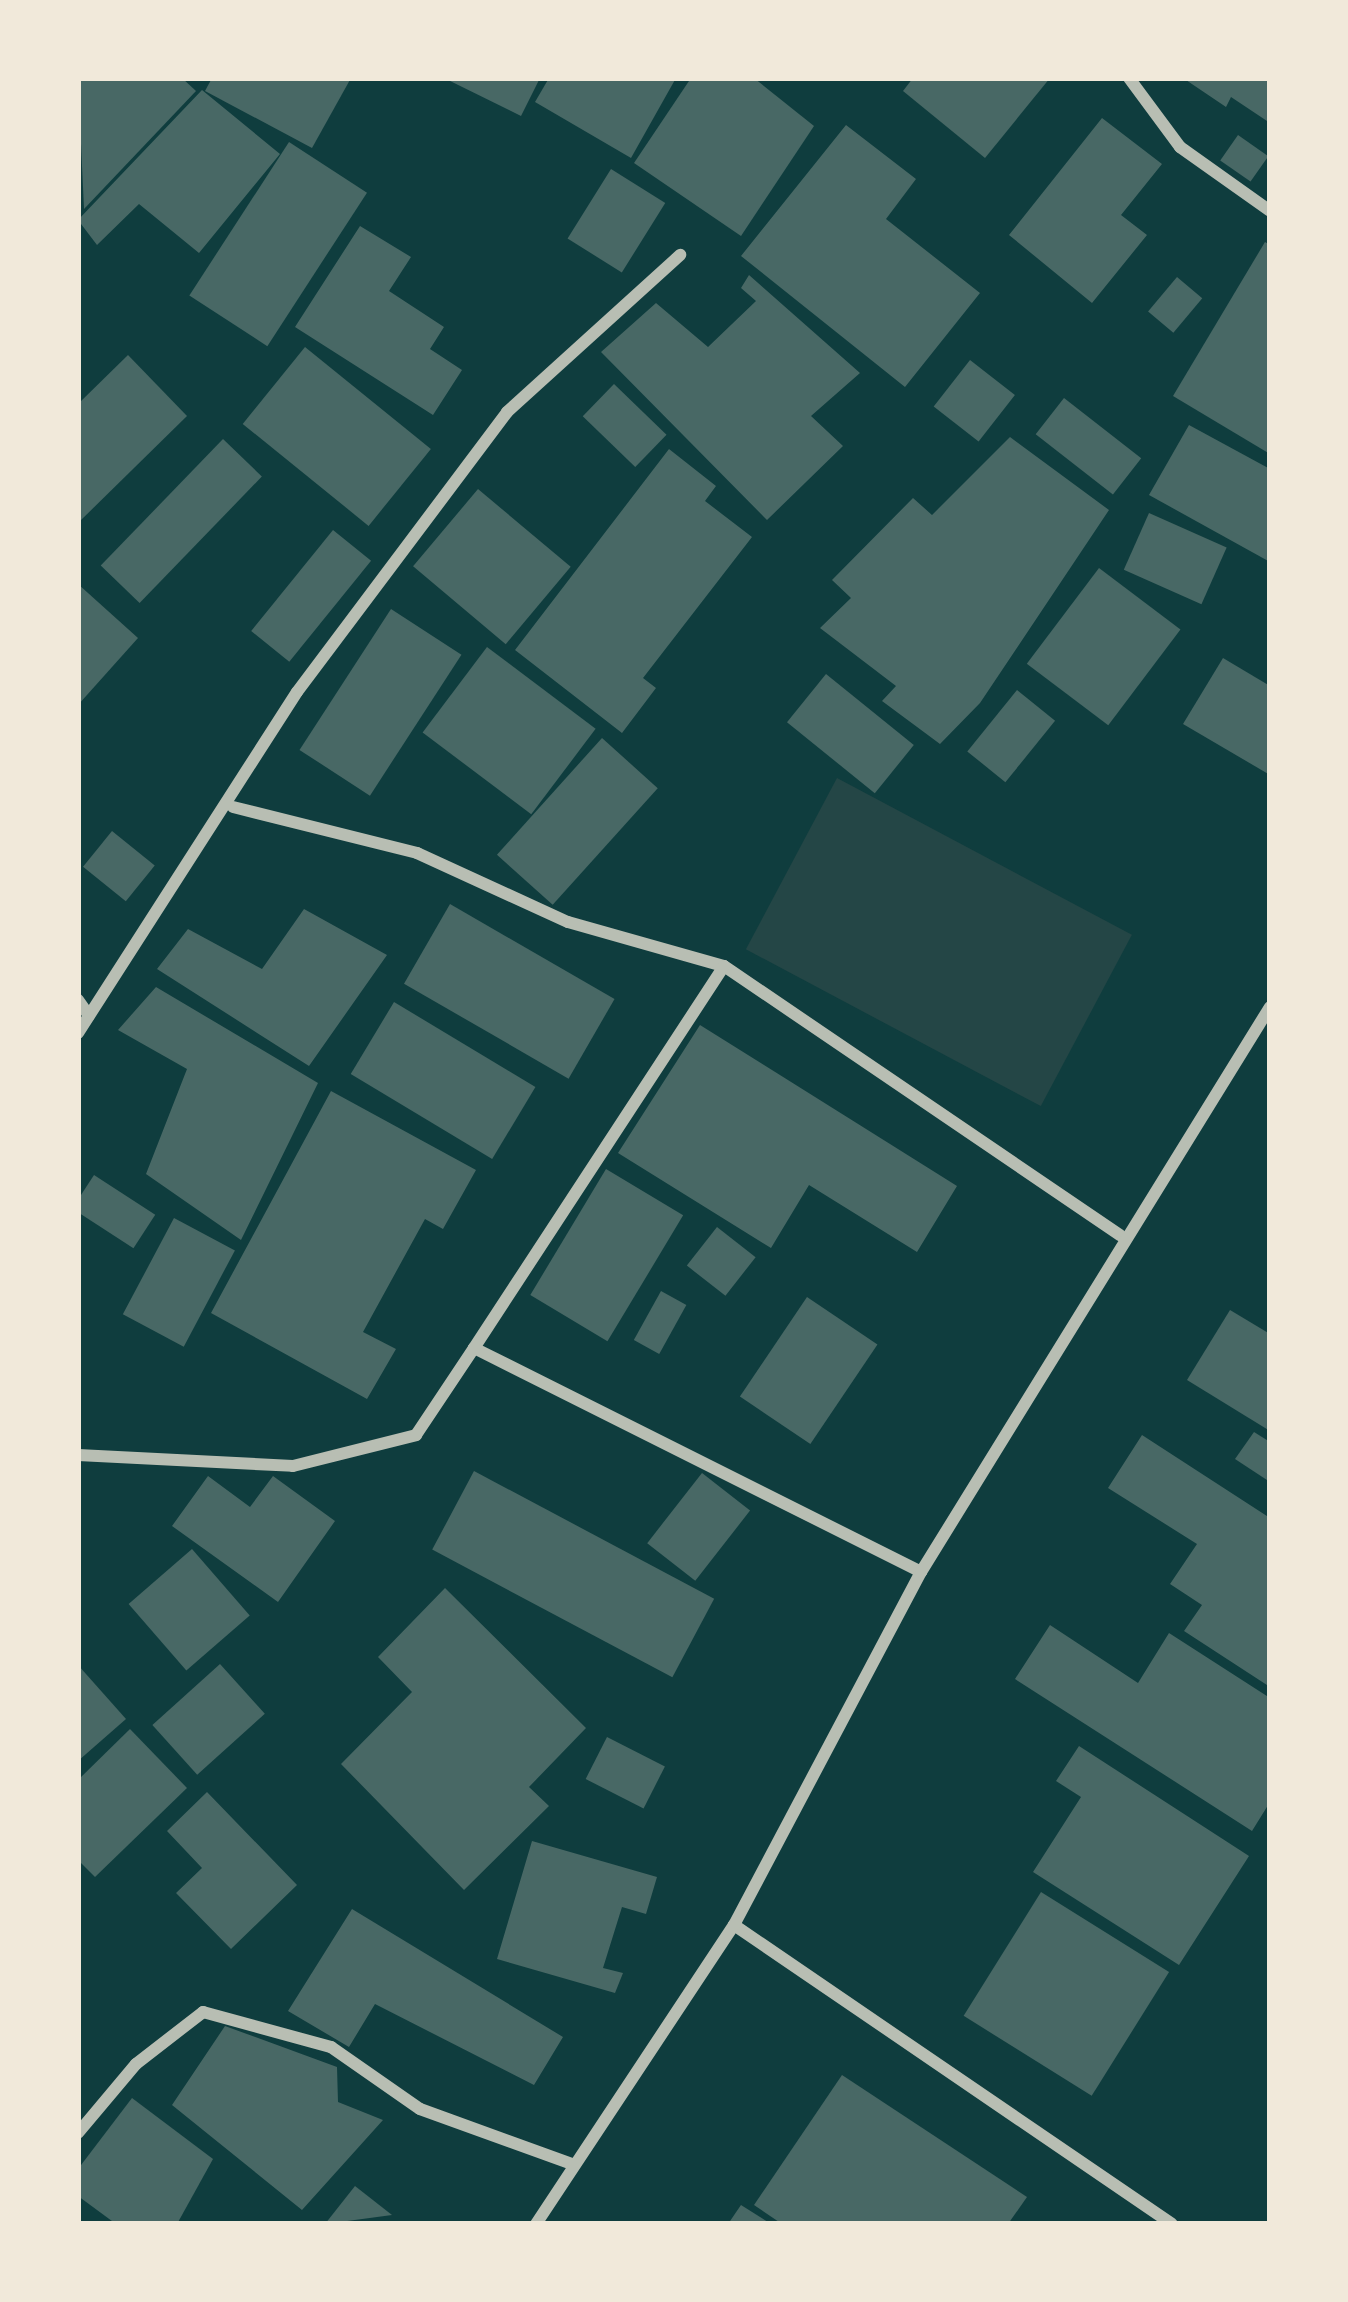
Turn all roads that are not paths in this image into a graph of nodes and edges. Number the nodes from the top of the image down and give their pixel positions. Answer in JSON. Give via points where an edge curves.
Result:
{"nodes":[{"id":1,"x":1130,"y":78,"type":"edge"},
{"id":2,"x":1270,"y":211,"type":"edge"},
{"id":3,"x":680,"y":255,"type":"dead end"},
{"id":4,"x":233,"y":807,"type":"junction"},
{"id":5,"x":724,"y":966,"type":"junction"},
{"id":6,"x":78,"y":1000,"type":"edge"},
{"id":7,"x":1270,"y":1007,"type":"edge"},
{"id":8,"x":89,"y":1016,"type":"junction"},
{"id":9,"x":78,"y":1033,"type":"edge"},
{"id":10,"x":1120,"y":1235,"type":"junction"},
{"id":11,"x":474,"y":1348,"type":"junction"},
{"id":12,"x":78,"y":1456,"type":"edge"},
{"id":13,"x":921,"y":1572,"type":"junction"},
{"id":14,"x":734,"y":1925,"type":"junction"},
{"id":15,"x":78,"y":2133,"type":"edge"},
{"id":16,"x":572,"y":2164,"type":"junction"},
{"id":17,"x":536,"y":2224,"type":"edge"},
{"id":18,"x":1172,"y":2224,"type":"edge"}],
"edges":[{"from":1,"to":2,"type":"street","via":[[1180,147]]},
{"from":3,"to":4,"type":"street","via":[[507,412],[297,692]]},
{"from":4,"to":5,"type":"street","via":[[417,853],[568,922]]},
{"from":4,"to":8,"type":"street"},
{"from":5,"to":10,"type":"street"},
{"from":5,"to":11,"type":"street"},
{"from":6,"to":8,"type":"street"},
{"from":7,"to":10,"type":"street"},
{"from":8,"to":9,"type":"street"},
{"from":10,"to":13,"type":"street"},
{"from":11,"to":12,"type":"street","via":[[416,1435],[293,1466]]},
{"from":11,"to":13,"type":"street"},
{"from":13,"to":14,"type":"street"},
{"from":14,"to":16,"type":"street"},
{"from":14,"to":18,"type":"street"},
{"from":15,"to":16,"type":"street","via":[[136,2064],[203,2012],[331,2047],[420,2109]]},
{"from":16,"to":17,"type":"street"}]}
